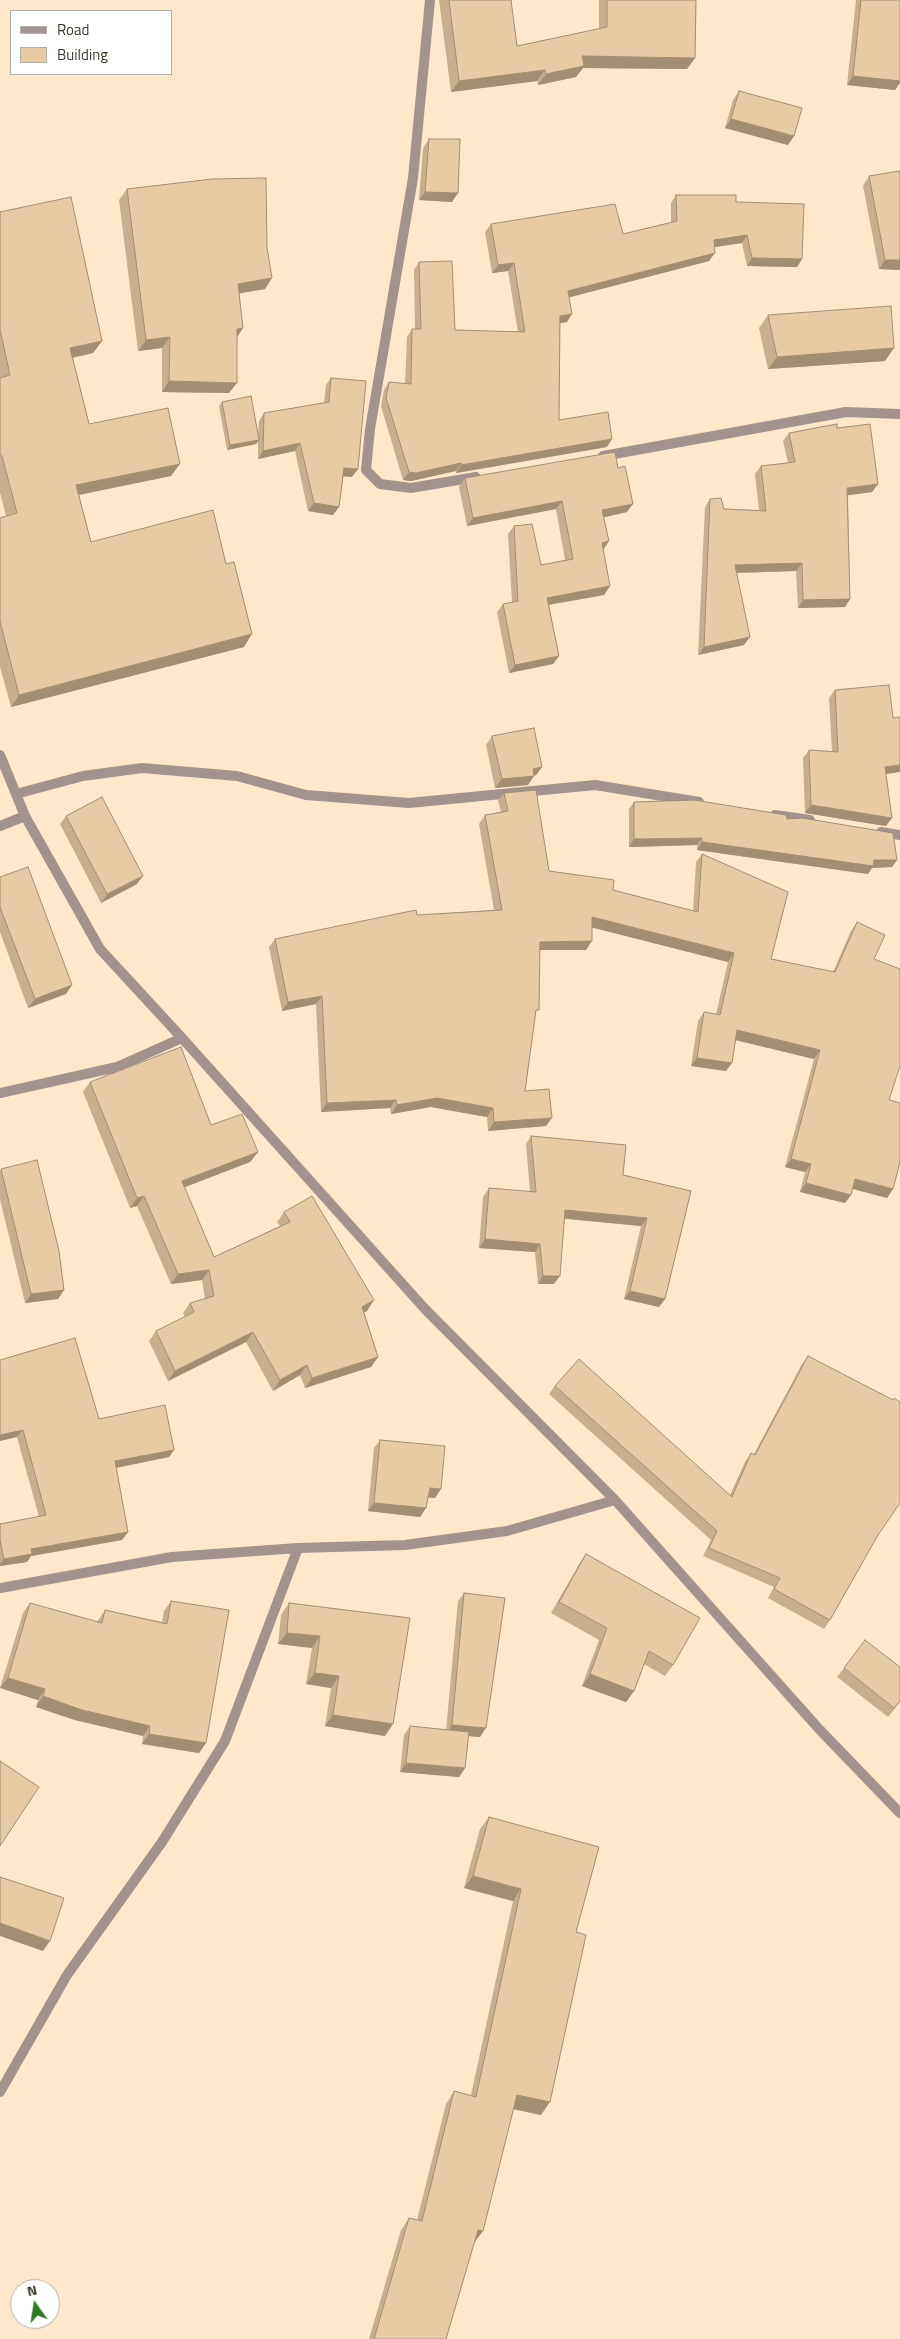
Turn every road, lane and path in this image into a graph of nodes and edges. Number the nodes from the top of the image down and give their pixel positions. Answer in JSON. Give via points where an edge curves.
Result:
{"nodes":[{"id":1,"x":430,"y":0,"type":"edge"},
{"id":2,"x":900,"y":414,"type":"edge"},
{"id":3,"x":595,"y":457,"type":"edge"},
{"id":4,"x":488,"y":475,"type":"edge"},
{"id":5,"x":0,"y":755,"type":"edge"},
{"id":6,"x":16,"y":794,"type":"junction"},
{"id":7,"x":713,"y":804,"type":"edge"},
{"id":8,"x":762,"y":812,"type":"edge"},
{"id":9,"x":25,"y":816,"type":"junction"},
{"id":10,"x":821,"y":822,"type":"edge"},
{"id":11,"x":0,"y":826,"type":"edge"},
{"id":12,"x":870,"y":830,"type":"edge"},
{"id":13,"x":900,"y":835,"type":"edge"},
{"id":14,"x":182,"y":1038,"type":"junction"},
{"id":15,"x":0,"y":1093,"type":"edge"},
{"id":16,"x":616,"y":1500,"type":"junction"},
{"id":17,"x":298,"y":1548,"type":"junction"},
{"id":18,"x":0,"y":1588,"type":"edge"},
{"id":19,"x":900,"y":1813,"type":"edge"},
{"id":20,"x":0,"y":2092,"type":"edge"}],
"edges":[{"from":1,"to":4,"type":"street","via":[[413,178],[370,429],[366,470],[380,484],[411,488]]},
{"from":2,"to":3,"type":"street","via":[[846,412]]},
{"from":5,"to":6,"type":"street"},
{"from":6,"to":7,"type":"street","via":[[83,776],[142,768],[237,776],[306,795],[409,803],[595,785]]},
{"from":6,"to":9,"type":"street"},
{"from":8,"to":10,"type":"street"},
{"from":9,"to":11,"type":"street"},
{"from":9,"to":14,"type":"street","via":[[100,949]]},
{"from":12,"to":13,"type":"street"},
{"from":14,"to":15,"type":"street","via":[[117,1067]]},
{"from":14,"to":16,"type":"street","via":[[425,1309]]},
{"from":16,"to":17,"type":"street","via":[[506,1531],[405,1546]]},
{"from":16,"to":19,"type":"street","via":[[818,1729]]},
{"from":17,"to":18,"type":"street","via":[[172,1557]]},
{"from":17,"to":20,"type":"street","via":[[225,1741],[162,1842],[67,1975]]}]}
